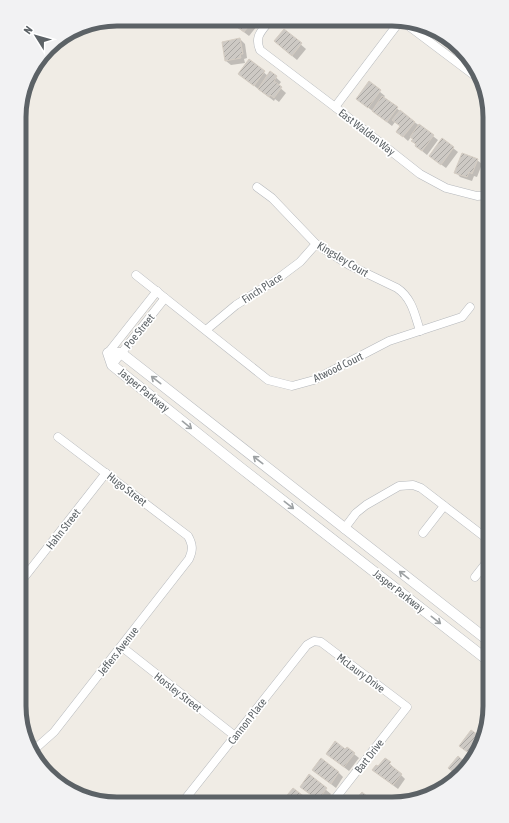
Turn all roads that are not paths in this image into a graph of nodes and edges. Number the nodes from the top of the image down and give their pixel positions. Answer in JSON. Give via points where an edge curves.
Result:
{"nodes":[{"id":1,"x":265,"y":26,"type":"edge"},
{"id":2,"x":397,"y":26,"type":"edge"},
{"id":3,"x":411,"y":28,"type":"edge"},
{"id":4,"x":472,"y":74,"type":"edge"},
{"id":5,"x":335,"y":107,"type":"junction"},
{"id":6,"x":257,"y":187,"type":"dead end"},
{"id":7,"x":483,"y":196,"type":"edge"},
{"id":8,"x":316,"y":244,"type":"junction"},
{"id":9,"x":136,"y":275,"type":"dead end"},
{"id":10,"x":157,"y":291,"type":"junction"},
{"id":11,"x":166,"y":298,"type":"junction"},
{"id":12,"x":470,"y":307,"type":"dead end"},
{"id":13,"x":206,"y":330,"type":"junction"},
{"id":14,"x":420,"y":331,"type":"junction"},
{"id":15,"x":108,"y":352,"type":"junction"},
{"id":16,"x":122,"y":352,"type":"junction"},
{"id":17,"x":112,"y":364,"type":"junction"},
{"id":18,"x":58,"y":437,"type":"dead end"},
{"id":19,"x":106,"y":473,"type":"junction"},
{"id":20,"x":444,"y":506,"type":"junction"},
{"id":21,"x":344,"y":529,"type":"junction"},
{"id":22,"x":423,"y":533,"type":"dead end"},
{"id":23,"x":483,"y":536,"type":"edge"},
{"id":24,"x":192,"y":544,"type":"joint"},
{"id":25,"x":483,"y":567,"type":"edge"},
{"id":26,"x":26,"y":575,"type":"edge"},
{"id":27,"x":475,"y":577,"type":"dead end"},
{"id":28,"x":483,"y":637,"type":"edge"},
{"id":29,"x":314,"y":642,"type":"joint"},
{"id":30,"x":122,"y":647,"type":"junction"},
{"id":31,"x":483,"y":657,"type":"edge"},
{"id":32,"x":407,"y":707,"type":"joint"},
{"id":33,"x":235,"y":736,"type":"junction"},
{"id":34,"x":36,"y":748,"type":"edge"},
{"id":35,"x":187,"y":797,"type":"edge"},
{"id":36,"x":336,"y":797,"type":"edge"}],
"edges":[{"from":1,"to":5,"type":"street","name":"East Walden Way","via":[[258,35],[257,44],[260,50]]},
{"from":2,"to":5,"type":"street"},
{"from":3,"to":4,"type":"street"},
{"from":5,"to":7,"type":"street","name":"East Walden Way","via":[[420,174],[446,188]]},
{"from":6,"to":8,"type":"street","name":"Kingsley Court","via":[[272,198]]},
{"from":8,"to":13,"type":"street","name":"Finch Place","via":[[300,262],[236,305]]},
{"from":8,"to":14,"type":"street","name":"Kingsley Court","via":[[349,265],[404,293],[412,305]]},
{"from":9,"to":10,"type":"street","name":"Atwood Court"},
{"from":10,"to":11,"type":"street","name":"Atwood Court"},
{"from":10,"to":15,"type":"street","name":"Poe Street"},
{"from":11,"to":13,"type":"street","name":"Atwood Court"},
{"from":11,"to":16,"type":"street","name":"Poe Street"},
{"from":12,"to":14,"type":"street","name":"Atwood Court","via":[[462,317]]},
{"from":13,"to":14,"type":"street","name":"Atwood Court","via":[[268,380],[292,386],[314,380],[389,342]]},
{"from":15,"to":16,"type":"street","name":"Jasper Parkway"},
{"from":15,"to":17,"type":"street","name":"Jasper Parkway"},
{"from":16,"to":17,"type":"street","name":"Poe Street"},
{"from":21,"to":16,"type":"street","name":"Jasper Parkway","one_way":true},
{"from":17,"to":31,"type":"street","name":"Jasper Parkway","one_way":true},
{"from":18,"to":19,"type":"street","name":"Hugo Street"},
{"from":19,"to":24,"type":"street","name":"Hugo Street","via":[[188,536]]},
{"from":19,"to":26,"type":"street","name":"Hahn Street"},
{"from":20,"to":21,"type":"street","via":[[421,488],[413,485],[398,486],[366,505]]},
{"from":20,"to":22,"type":"street"},
{"from":20,"to":23,"type":"street"},
{"from":28,"to":21,"type":"street","name":"Jasper Parkway","one_way":true},
{"from":24,"to":30,"type":"street","name":"Jeffers Avenue","via":[[190,559]]},
{"from":25,"to":27,"type":"street"},
{"from":29,"to":32,"type":"street","name":"McLaury Drive","via":[[321,642]]},
{"from":29,"to":33,"type":"street","name":"Cannon Place","via":[[307,645]]},
{"from":30,"to":33,"type":"street","name":"Horsley Street"},
{"from":30,"to":34,"type":"street","name":"Jeffers Avenue","via":[[54,732]]},
{"from":32,"to":36,"type":"street","name":"Bart Drive"},
{"from":33,"to":35,"type":"street","name":"Cannon Place"}]}
